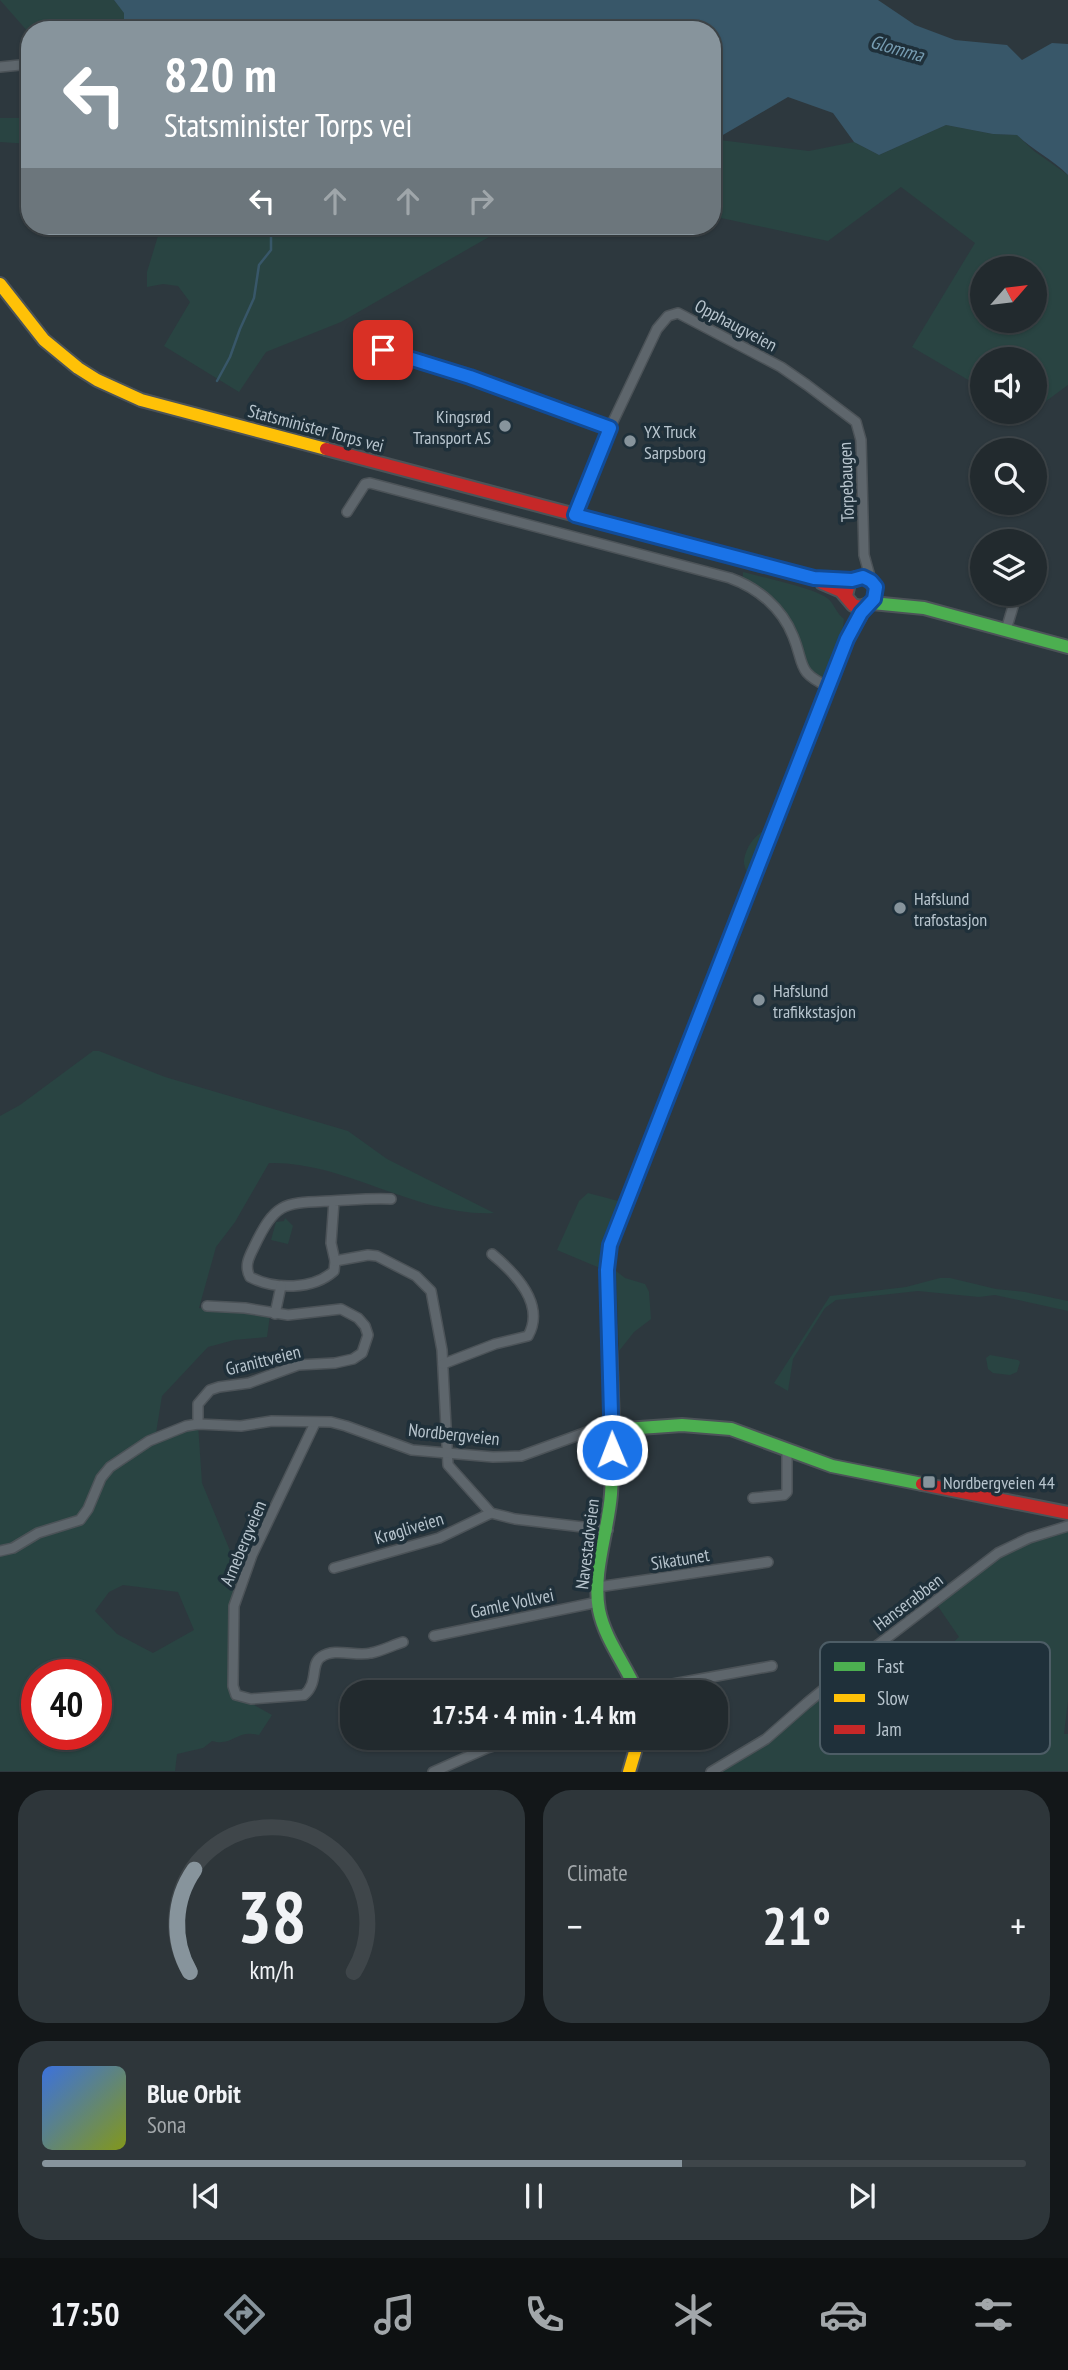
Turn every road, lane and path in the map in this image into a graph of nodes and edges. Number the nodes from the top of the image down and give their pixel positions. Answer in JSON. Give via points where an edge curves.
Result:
{"nodes":[{"id":1,"x":21,"y":65,"type":"edge"},
{"id":2,"x":0,"y":67,"type":"edge"},
{"id":3,"x":0,"y":285,"type":"edge"},
{"id":4,"x":361,"y":343,"type":"dead end"},
{"id":5,"x":856,"y":422,"type":"joint"},
{"id":6,"x":610,"y":428,"type":"junction"},
{"id":7,"x":347,"y":512,"type":"dead end"},
{"id":8,"x":575,"y":515,"type":"junction"},
{"id":9,"x":864,"y":555,"type":"junction"},
{"id":10,"x":814,"y":578,"type":"junction"},
{"id":11,"x":854,"y":579,"type":"junction"},
{"id":12,"x":873,"y":584,"type":"junction"},
{"id":13,"x":848,"y":599,"type":"junction"},
{"id":14,"x":869,"y":605,"type":"junction"},
{"id":15,"x":1013,"y":606,"type":"edge"},
{"id":16,"x":924,"y":608,"type":"junction"},
{"id":17,"x":1006,"y":630,"type":"junction"},
{"id":18,"x":847,"y":639,"type":"junction"},
{"id":19,"x":1068,"y":647,"type":"edge"},
{"id":20,"x":829,"y":687,"type":"junction"},
{"id":21,"x":391,"y":1199,"type":"dead end"},
{"id":22,"x":334,"y":1201,"type":"junction"},
{"id":23,"x":492,"y":1254,"type":"dead end"},
{"id":24,"x":335,"y":1261,"type":"junction"},
{"id":25,"x":281,"y":1286,"type":"junction"},
{"id":26,"x":207,"y":1306,"type":"dead end"},
{"id":27,"x":275,"y":1314,"type":"junction"},
{"id":28,"x":443,"y":1364,"type":"junction"},
{"id":29,"x":315,"y":1423,"type":"junction"},
{"id":30,"x":198,"y":1424,"type":"junction"},
{"id":31,"x":611,"y":1430,"type":"junction"},
{"id":32,"x":787,"y":1450,"type":"junction"},
{"id":33,"x":446,"y":1454,"type":"junction"},
{"id":34,"x":753,"y":1498,"type":"dead end"},
{"id":35,"x":491,"y":1513,"type":"junction"},
{"id":36,"x":1068,"y":1513,"type":"edge"},
{"id":37,"x":1068,"y":1526,"type":"edge"},
{"id":38,"x":608,"y":1530,"type":"junction"},
{"id":39,"x":0,"y":1551,"type":"edge"},
{"id":40,"x":768,"y":1562,"type":"dead end"},
{"id":41,"x":334,"y":1568,"type":"dead end"},
{"id":42,"x":598,"y":1587,"type":"junction"},
{"id":43,"x":598,"y":1602,"type":"junction"},
{"id":44,"x":433,"y":1636,"type":"dead end"},
{"id":45,"x":403,"y":1642,"type":"dead end"},
{"id":46,"x":882,"y":1642,"type":"edge"},
{"id":47,"x":772,"y":1666,"type":"dead end"},
{"id":48,"x":632,"y":1680,"type":"edge"},
{"id":49,"x":698,"y":1680,"type":"edge"},
{"id":50,"x":820,"y":1692,"type":"edge"},
{"id":51,"x":482,"y":1750,"type":"edge"},
{"id":52,"x":635,"y":1750,"type":"edge"},
{"id":53,"x":433,"y":1772,"type":"edge"},
{"id":54,"x":629,"y":1772,"type":"edge"},
{"id":55,"x":711,"y":1772,"type":"edge"}],
"edges":[{"from":1,"to":2,"type":"street"},
{"from":3,"to":8,"type":"main road","name":"Statsminister Torps vei","via":[[33,328],[76,368],[118,392]]},
{"from":4,"to":6,"type":"street"},
{"from":5,"to":6,"type":"street","name":"Opphaugveien","via":[[781,367],[678,313],[668,316],[657,329]]},
{"from":5,"to":9,"type":"street","name":"Torpebaugen","via":[[862,440]]},
{"from":6,"to":8,"type":"street","name":"Opphaugveien"},
{"from":7,"to":20,"type":"street","via":[[361,488],[370,484],[730,578],[770,602],[793,634],[802,668]]},
{"from":8,"to":10,"type":"main road","name":"Statsminister Torps vei"},
{"from":9,"to":11,"type":"street"},
{"from":9,"to":12,"type":"street"},
{"from":10,"to":11,"type":"main road","name":"Statsminister Torps vei"},
{"from":10,"to":13,"type":"main road","name":"Statsminister Torps vei"},
{"from":11,"to":12,"type":"main road","via":[[863,577]]},
{"from":11,"to":13,"type":"main road","via":[[847,587]]},
{"from":12,"to":14,"type":"main road","via":[[876,595]]},
{"from":12,"to":16,"type":"main road"},
{"from":13,"to":14,"type":"main road","via":[[857,607]]},
{"from":13,"to":18,"type":"main road","name":"Navestadveien"},
{"from":14,"to":16,"type":"main road"},
{"from":14,"to":18,"type":"main road","name":"Navestadveien"},
{"from":15,"to":17,"type":"street"},
{"from":16,"to":17,"type":"main road"},
{"from":17,"to":19,"type":"main road"},
{"from":18,"to":20,"type":"main road","name":"Navestadveien"},
{"from":20,"to":31,"type":"main road","name":"Navestadveien","via":[[610,1245]]},
{"from":21,"to":22,"type":"street"},
{"from":22,"to":24,"type":"street","via":[[331,1243]]},
{"from":22,"to":25,"type":"street","via":[[288,1204],[270,1217],[246,1271],[256,1280]]},
{"from":23,"to":28,"type":"street","via":[[524,1289],[534,1315],[532,1329],[528,1336]]},
{"from":24,"to":25,"type":"street","via":[[327,1277]]},
{"from":24,"to":28,"type":"street","via":[[377,1256],[426,1284],[434,1302]]},
{"from":25,"to":27,"type":"street"},
{"from":26,"to":27,"type":"street","name":"Granittveien"},
{"from":27,"to":30,"type":"street","name":"Granittveien","via":[[341,1309],[365,1326],[366,1344],[362,1353],[345,1362],[298,1365],[249,1383],[210,1390],[198,1404]]},
{"from":28,"to":33,"type":"street"},
{"from":29,"to":30,"type":"street","name":"Nordbergveien"},
{"from":29,"to":33,"type":"street","name":"Nordbergveien","via":[[346,1426],[412,1450]]},
{"from":29,"to":45,"type":"street","name":"Arnebergveien","via":[[252,1555],[234,1606],[236,1695],[251,1699],[303,1695],[313,1685],[320,1657],[370,1654]]},
{"from":30,"to":39,"type":"street","name":"Nordbergveien","via":[[149,1441],[110,1467],[80,1520]]},
{"from":31,"to":32,"type":"main road","name":"Nordbergveien","via":[[715,1427],[744,1432]]},
{"from":31,"to":33,"type":"street","name":"Nordbergveien","via":[[587,1432],[521,1456]]},
{"from":31,"to":38,"type":"main road","name":"Navestadveien"},
{"from":32,"to":34,"type":"street","via":[[787,1492]]},
{"from":32,"to":36,"type":"main road","name":"Nordbergveien","via":[[832,1466]]},
{"from":33,"to":35,"type":"street","via":[[452,1472]]},
{"from":35,"to":38,"type":"street"},
{"from":35,"to":41,"type":"street","name":"Krøgliveien","via":[[439,1538]]},
{"from":37,"to":46,"type":"street","name":"Hanserabben","via":[[998,1553]]},
{"from":38,"to":42,"type":"main road","name":"Navestadveien"},
{"from":40,"to":42,"type":"street","name":"Sikatunet"},
{"from":42,"to":43,"type":"main road","name":"Navestadveien"},
{"from":43,"to":44,"type":"street","name":"Gamle Vollvei"},
{"from":43,"to":48,"type":"main road","name":"Navestadveien","via":[[603,1623]]},
{"from":47,"to":49,"type":"street"},
{"from":50,"to":55,"type":"street","name":"Hanserabben","via":[[766,1740]]},
{"from":51,"to":53,"type":"street"},
{"from":52,"to":54,"type":"main road"}]}
